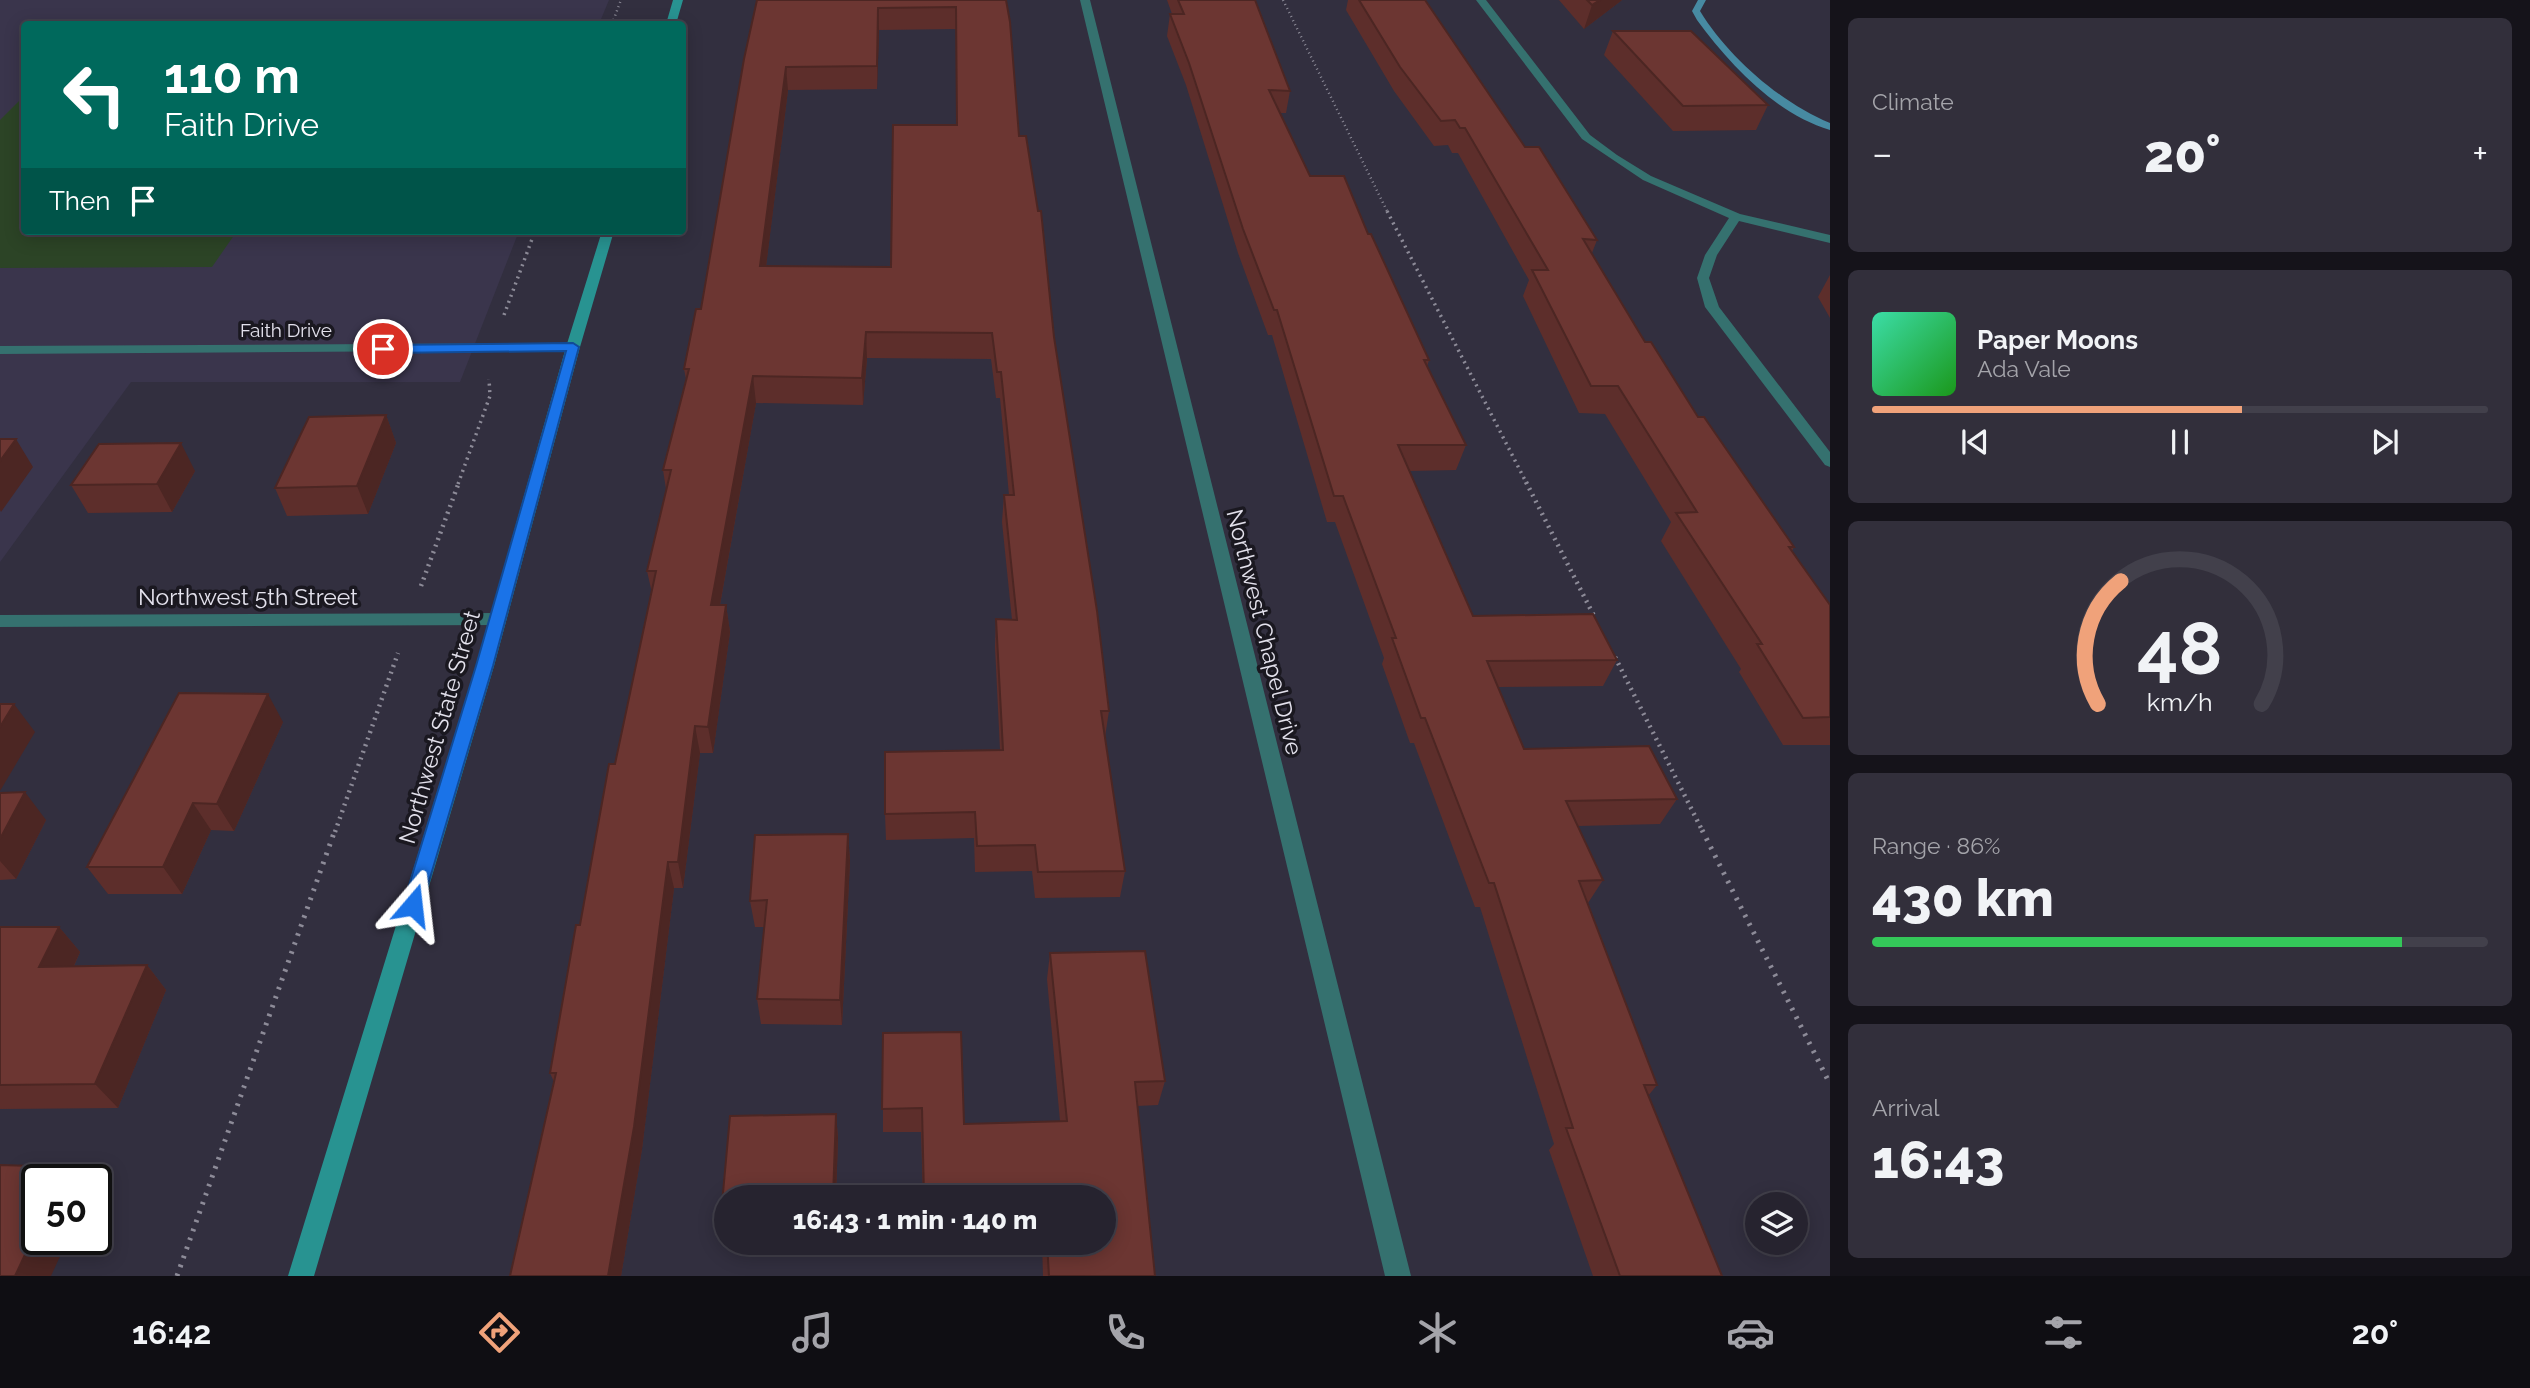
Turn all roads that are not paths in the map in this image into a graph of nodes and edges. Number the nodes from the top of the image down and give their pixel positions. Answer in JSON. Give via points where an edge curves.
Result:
{"nodes":[{"id":1,"x":678,"y":0,"type":"edge"},
{"id":2,"x":1085,"y":0,"type":"edge"},
{"id":3,"x":1481,"y":0,"type":"edge"},
{"id":4,"x":672,"y":21,"type":"edge"},
{"id":5,"x":1736,"y":217,"type":"junction"},
{"id":6,"x":607,"y":235,"type":"edge"},
{"id":7,"x":1830,"y":239,"type":"edge"},
{"id":8,"x":573,"y":347,"type":"junction"},
{"id":9,"x":0,"y":350,"type":"edge"},
{"id":10,"x":1830,"y":462,"type":"edge"},
{"id":11,"x":497,"y":619,"type":"junction"},
{"id":12,"x":0,"y":621,"type":"edge"},
{"id":13,"x":301,"y":1276,"type":"edge"},
{"id":14,"x":1398,"y":1276,"type":"edge"}],
"edges":[{"from":1,"to":4,"type":"main road"},
{"from":2,"to":14,"type":"street","name":"Northwest Chapel Drive"},
{"from":3,"to":5,"type":"street","via":[[1586,137],[1647,178]]},
{"from":5,"to":7,"type":"street"},
{"from":5,"to":10,"type":"street","via":[[1711,255],[1703,278],[1712,307]]},
{"from":6,"to":8,"type":"main road","name":"Northwest State Street"},
{"from":8,"to":9,"type":"street","name":"Faith Drive"},
{"from":8,"to":11,"type":"main road","name":"Northwest State Street"},
{"from":11,"to":12,"type":"street","name":"Northwest 5th Street"},
{"from":11,"to":13,"type":"main road","name":"Northwest State Street"}]}
